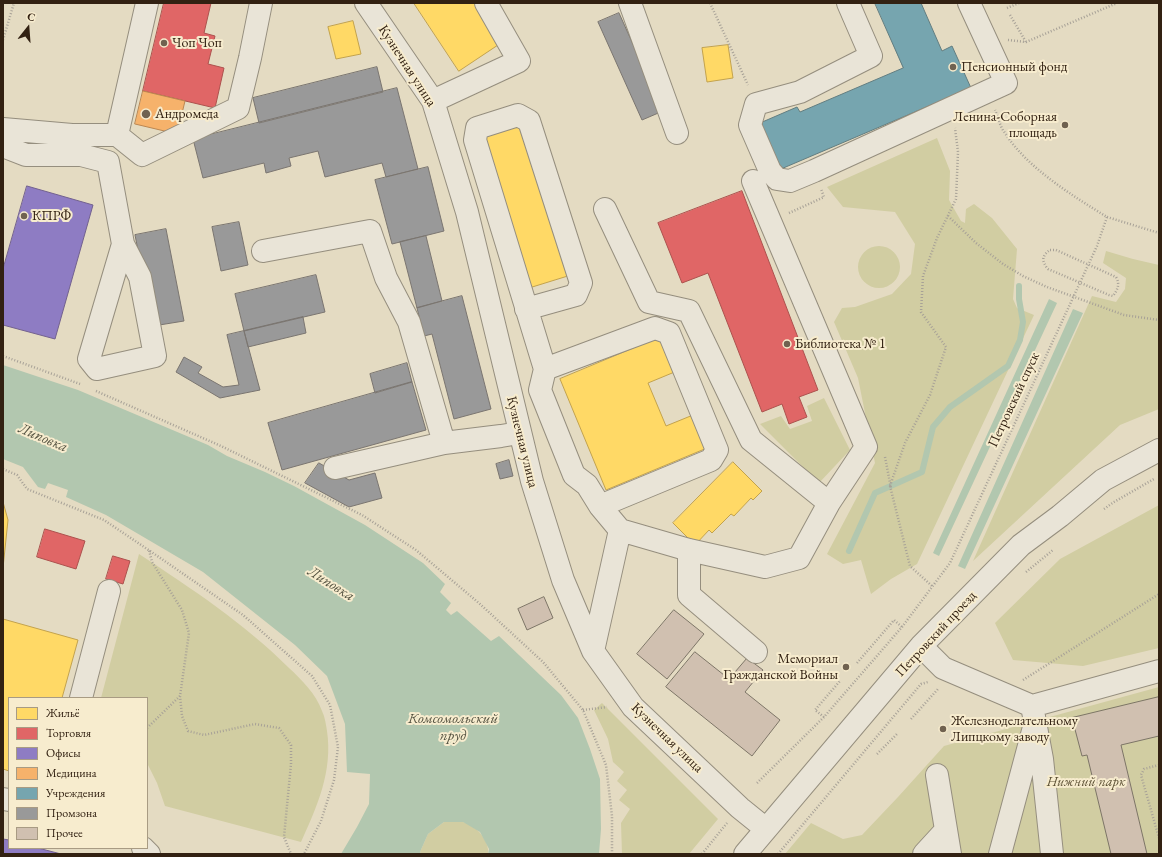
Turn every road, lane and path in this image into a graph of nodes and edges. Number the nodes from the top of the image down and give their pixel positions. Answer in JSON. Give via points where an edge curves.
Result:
{"nodes":[{"id":1,"x":14,"y":3,"type":"edge"},
{"id":2,"x":147,"y":3,"type":"edge"},
{"id":3,"x":261,"y":3,"type":"edge"},
{"id":4,"x":366,"y":3,"type":"edge"},
{"id":5,"x":486,"y":3,"type":"edge"},
{"id":6,"x":630,"y":3,"type":"edge"},
{"id":7,"x":710,"y":3,"type":"edge"},
{"id":8,"x":848,"y":3,"type":"edge"},
{"id":9,"x":969,"y":3,"type":"edge"},
{"id":10,"x":1018,"y":3,"type":"edge"},
{"id":11,"x":1117,"y":3,"type":"edge"},
{"id":12,"x":1007,"y":8,"type":"dead end"},
{"id":13,"x":1010,"y":15,"type":"dead end"},
{"id":14,"x":3,"y":40,"type":"edge"},
{"id":15,"x":1026,"y":42,"type":"junction"},
{"id":16,"x":989,"y":48,"type":"junction"},
{"id":17,"x":996,"y":87,"type":"junction"},
{"id":18,"x":433,"y":101,"type":"junction"},
{"id":19,"x":756,"y":104,"type":"junction"},
{"id":20,"x":952,"y":107,"type":"junction"},
{"id":21,"x":3,"y":129,"type":"edge"},
{"id":22,"x":677,"y":133,"type":"dead end"},
{"id":23,"x":117,"y":135,"type":"junction"},
{"id":24,"x":3,"y":146,"type":"edge"},
{"id":25,"x":814,"y":171,"type":"junction"},
{"id":26,"x":754,"y":181,"type":"dead end"},
{"id":27,"x":605,"y":209,"type":"dead end"},
{"id":28,"x":785,"y":215,"type":"dead end"},
{"id":29,"x":948,"y":216,"type":"junction"},
{"id":30,"x":1107,"y":217,"type":"junction"},
{"id":31,"x":1159,"y":233,"type":"edge"},
{"id":32,"x":123,"y":244,"type":"junction"},
{"id":33,"x":263,"y":251,"type":"dead end"},
{"id":34,"x":1089,"y":264,"type":"junction"},
{"id":35,"x":1080,"y":282,"type":"junction"},
{"id":36,"x":1074,"y":297,"type":"junction"},
{"id":37,"x":526,"y":309,"type":"junction"},
{"id":38,"x":1159,"y":320,"type":"edge"},
{"id":39,"x":3,"y":356,"type":"edge"},
{"id":40,"x":545,"y":369,"type":"junction"},
{"id":41,"x":82,"y":384,"type":"dead end"},
{"id":42,"x":96,"y":390,"type":"dead end"},
{"id":43,"x":519,"y":432,"type":"junction"},
{"id":44,"x":444,"y":443,"type":"junction"},
{"id":45,"x":1159,"y":450,"type":"edge"},
{"id":46,"x":885,"y":457,"type":"dead end"},
{"id":47,"x":335,"y":468,"type":"dead end"},
{"id":48,"x":3,"y":470,"type":"edge"},
{"id":49,"x":1159,"y":476,"type":"edge"},
{"id":50,"x":893,"y":496,"type":"junction"},
{"id":51,"x":829,"y":503,"type":"junction"},
{"id":52,"x":600,"y":506,"type":"junction"},
{"id":53,"x":1103,"y":510,"type":"dead end"},
{"id":54,"x":620,"y":530,"type":"junction"},
{"id":55,"x":1058,"y":546,"type":"dead end"},
{"id":56,"x":149,"y":550,"type":"junction"},
{"id":57,"x":689,"y":550,"type":"junction"},
{"id":58,"x":1023,"y":575,"type":"dead end"},
{"id":59,"x":932,"y":586,"type":"junction"},
{"id":60,"x":109,"y":591,"type":"dead end"},
{"id":61,"x":1159,"y":594,"type":"edge"},
{"id":62,"x":902,"y":627,"type":"junction"},
{"id":63,"x":921,"y":646,"type":"junction"},
{"id":64,"x":594,"y":651,"type":"junction"},
{"id":65,"x":756,"y":652,"type":"dead end"},
{"id":66,"x":857,"y":663,"type":"dead end"},
{"id":67,"x":1159,"y":672,"type":"edge"},
{"id":68,"x":941,"y":674,"type":"junction"},
{"id":69,"x":840,"y":681,"type":"dead end"},
{"id":70,"x":1028,"y":682,"type":"dead end"},
{"id":71,"x":180,"y":696,"type":"junction"},
{"id":72,"x":81,"y":697,"type":"edge"},
{"id":73,"x":1033,"y":714,"type":"junction"},
{"id":74,"x":824,"y":717,"type":"junction"},
{"id":75,"x":912,"y":718,"type":"dead end"},
{"id":76,"x":148,"y":727,"type":"edge"},
{"id":77,"x":897,"y":734,"type":"dead end"},
{"id":78,"x":877,"y":754,"type":"dead end"},
{"id":79,"x":1159,"y":766,"type":"edge"},
{"id":80,"x":937,"y":775,"type":"dead end"},
{"id":81,"x":757,"y":783,"type":"dead end"},
{"id":82,"x":732,"y":817,"type":"dead end"},
{"id":83,"x":766,"y":829,"type":"junction"},
{"id":84,"x":946,"y":830,"type":"junction"},
{"id":85,"x":1159,"y":838,"type":"edge"},
{"id":86,"x":291,"y":854,"type":"edge"},
{"id":87,"x":304,"y":854,"type":"edge"},
{"id":88,"x":612,"y":854,"type":"edge"},
{"id":89,"x":702,"y":854,"type":"edge"},
{"id":90,"x":745,"y":854,"type":"edge"},
{"id":91,"x":778,"y":854,"type":"edge"},
{"id":92,"x":924,"y":854,"type":"edge"},
{"id":93,"x":950,"y":854,"type":"edge"},
{"id":94,"x":1000,"y":854,"type":"edge"},
{"id":95,"x":1052,"y":854,"type":"edge"}],
"edges":[{"from":1,"to":14,"type":"path"},
{"from":2,"to":23,"type":"street"},
{"from":3,"to":23,"type":"street","via":[[238,108],[142,155]]},
{"from":4,"to":18,"type":"street","name":"Кузнечная улица"},
{"from":5,"to":18,"type":"street","via":[[519,61]]},
{"from":6,"to":22,"type":"street"},
{"from":7,"to":19,"type":"path"},
{"from":8,"to":19,"type":"street","via":[[871,56],[800,92]]},
{"from":9,"to":16,"type":"street"},
{"from":10,"to":12,"type":"path"},
{"from":11,"to":15,"type":"path"},
{"from":13,"to":15,"type":"path"},
{"from":15,"to":16,"type":"path","via":[[1009,39]]},
{"from":16,"to":17,"type":"street"},
{"from":17,"to":20,"type":"street"},
{"from":17,"to":30,"type":"path","via":[[1004,132],[1027,159],[1068,192]]},
{"from":18,"to":43,"type":"street","name":"Кузнечная улица","via":[[467,212]]},
{"from":19,"to":25,"type":"street","via":[[750,125],[770,171],[777,178],[790,181]]},
{"from":20,"to":25,"type":"street"},
{"from":20,"to":29,"type":"path","via":[[958,152],[956,199]]},
{"from":21,"to":23,"type":"street","via":[[72,135]]},
{"from":24,"to":32,"type":"street","via":[[26,155],[81,155],[108,162]]},
{"from":25,"to":28,"type":"path","via":[[824,198]]},
{"from":26,"to":51,"type":"street","via":[[866,446]]},
{"from":27,"to":51,"type":"street","via":[[648,302],[689,311],[751,440]]},
{"from":29,"to":36,"type":"path","via":[[1003,264],[1023,276]]},
{"from":29,"to":50,"type":"path","bridge":true,"via":[[923,276],[921,312],[946,347],[930,395],[905,443],[890,486]]},
{"from":30,"to":31,"type":"path"},
{"from":30,"to":34,"type":"path","name":"Петровский спуск"},
{"from":32,"to":32,"type":"street","via":[[140,277],[155,356],[97,369],[89,359]]},
{"from":33,"to":44,"type":"street","via":[[370,230],[386,278],[409,322]]},
{"from":34,"to":35,"type":"path","name":"Петровский спуск"},
{"from":34,"to":35,"type":"path","via":[[1116,277],[1118,289],[1113,296]]},
{"from":34,"to":35,"type":"path","via":[[1056,250],[1050,250],[1043,258],[1048,269]]},
{"from":35,"to":36,"type":"path","name":"Петровский спуск"},
{"from":36,"to":38,"type":"path","via":[[1124,315]]},
{"from":36,"to":59,"type":"path","name":"Петровский спуск","via":[[950,563]]},
{"from":37,"to":37,"type":"street","via":[[475,140],[477,128],[518,115],[529,121],[581,283],[576,295]]},
{"from":37,"to":40,"type":"street"},
{"from":39,"to":41,"type":"path"},
{"from":40,"to":52,"type":"street","via":[[540,390],[574,476],[586,485]]},
{"from":40,"to":52,"type":"street","via":[[655,328],[669,333],[717,450],[711,460]]},
{"from":42,"to":88,"type":"path","via":[[222,446],[362,515],[416,550],[480,604],[543,662],[583,710],[606,765],[612,816]]},
{"from":43,"to":44,"type":"street"},
{"from":43,"to":64,"type":"street","name":"Кузнечная улица","via":[[563,580]]},
{"from":44,"to":47,"type":"street"},
{"from":45,"to":63,"type":"street","name":"Петровский проезд","via":[[1103,480],[1021,545]]},
{"from":46,"to":50,"type":"path"},
{"from":48,"to":56,"type":"path","via":[[17,475],[27,489],[104,520]]},
{"from":49,"to":53,"type":"path"},
{"from":50,"to":59,"type":"path","via":[[910,566]]},
{"from":51,"to":57,"type":"street","via":[[799,558],[765,567]]},
{"from":52,"to":54,"type":"street"},
{"from":54,"to":57,"type":"street"},
{"from":54,"to":64,"type":"street"},
{"from":55,"to":58,"type":"path"},
{"from":56,"to":71,"type":"path","via":[[152,562],[182,610],[189,633]]},
{"from":56,"to":87,"type":"path","via":[[243,615],[312,676],[330,705],[338,747],[334,780],[321,821]]},
{"from":57,"to":65,"type":"street","via":[[689,595]]},
{"from":59,"to":62,"type":"path","name":"Петровский спуск"},
{"from":60,"to":72,"type":"street"},
{"from":61,"to":70,"type":"path","via":[[1021,681]]},
{"from":62,"to":66,"type":"path","via":[[894,620]]},
{"from":62,"to":74,"type":"path","name":"Петровский спуск"},
{"from":63,"to":68,"type":"street"},
{"from":63,"to":83,"type":"street","name":"Петровский проезд"},
{"from":64,"to":83,"type":"street","name":"Кузнечная улица","via":[[633,707],[740,808]]},
{"from":67,"to":73,"type":"street"},
{"from":68,"to":73,"type":"street"},
{"from":68,"to":75,"type":"path","via":[[938,688]]},
{"from":68,"to":91,"type":"path","via":[[921,684]]},
{"from":69,"to":74,"type":"path","via":[[816,710]]},
{"from":71,"to":76,"type":"path"},
{"from":71,"to":86,"type":"path","via":[[182,716],[188,731],[204,735],[254,724],[279,728],[291,746],[292,764],[284,837]]},
{"from":73,"to":94,"type":"street"},
{"from":73,"to":95,"type":"street","via":[[1042,760]]},
{"from":74,"to":81,"type":"path","name":"Петровский спуск"},
{"from":77,"to":78,"type":"path"},
{"from":79,"to":85,"type":"path","via":[[1144,770],[1141,775]]},
{"from":80,"to":84,"type":"street"},
{"from":82,"to":89,"type":"path"},
{"from":83,"to":90,"type":"street","name":"Петровский проезд"},
{"from":84,"to":92,"type":"street"},
{"from":84,"to":93,"type":"street"}]}
